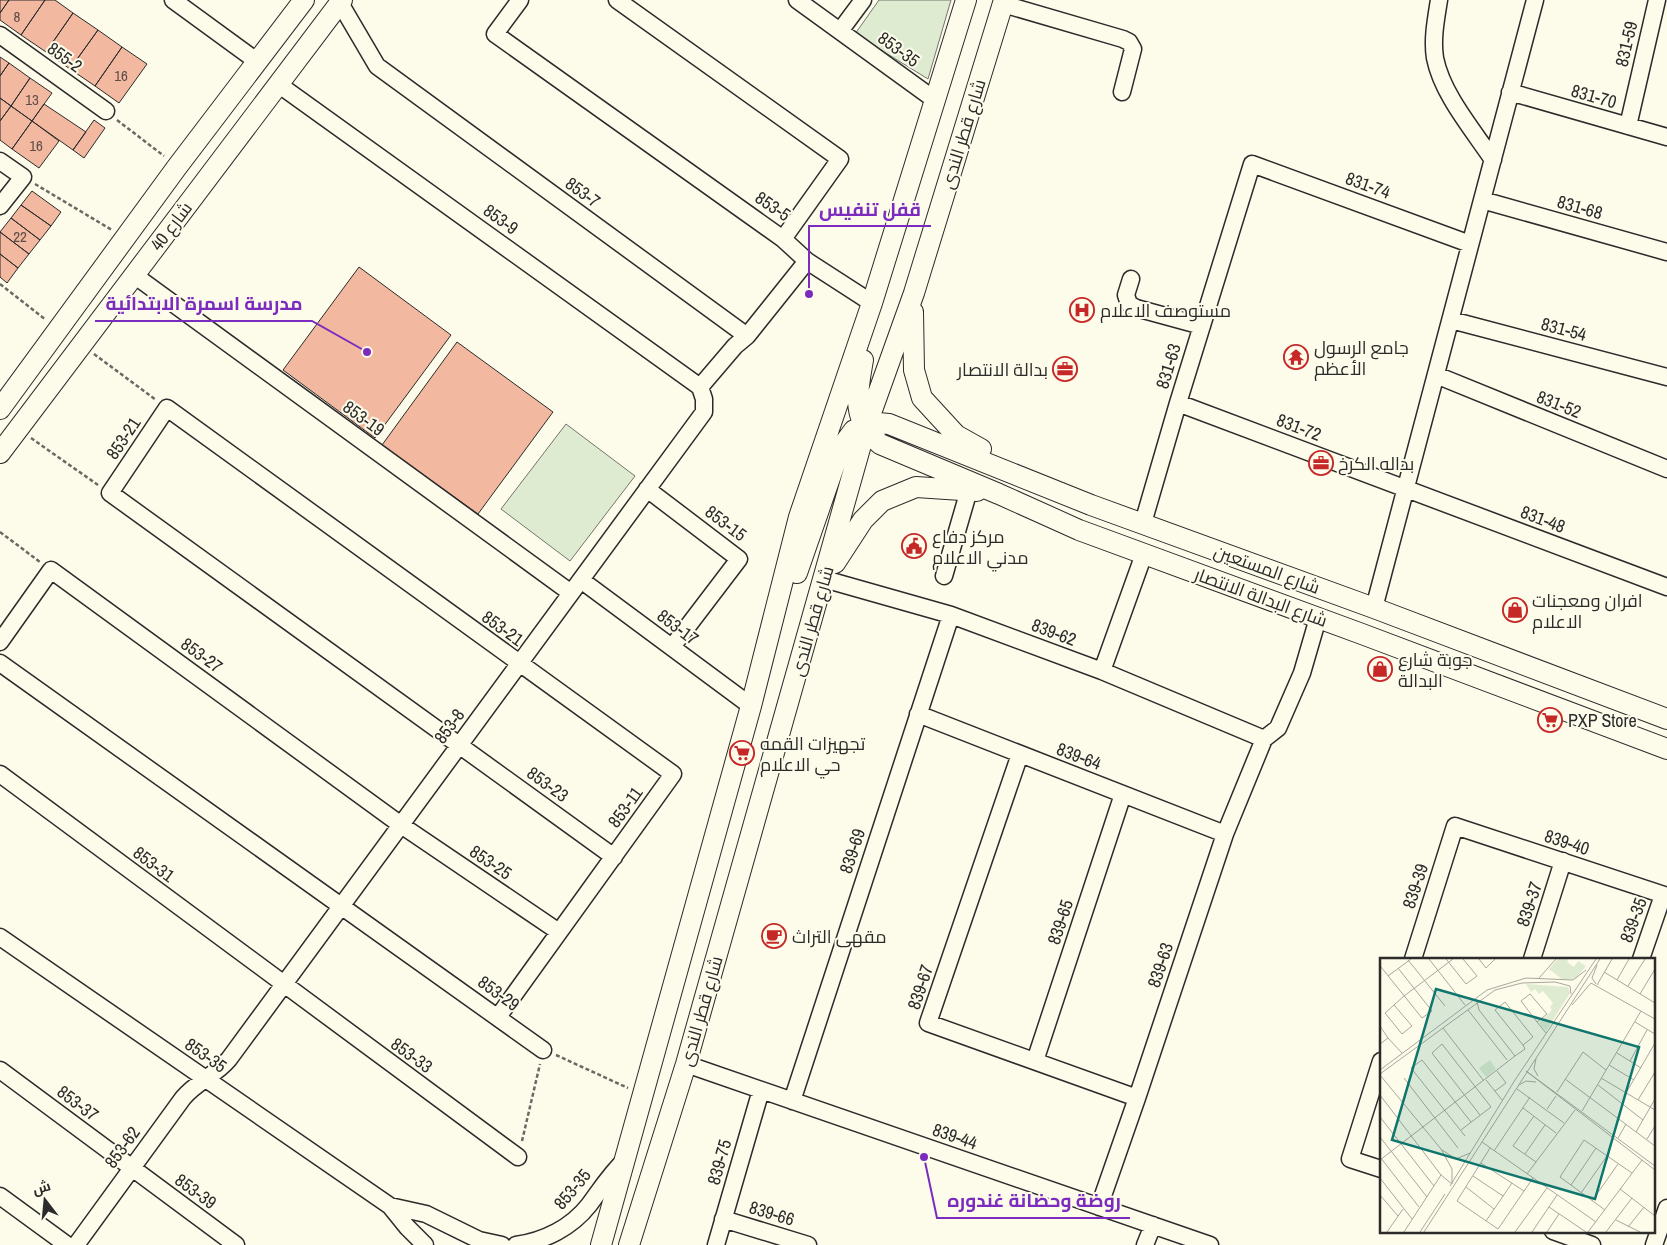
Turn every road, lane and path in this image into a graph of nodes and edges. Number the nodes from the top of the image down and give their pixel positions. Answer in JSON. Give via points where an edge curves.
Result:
{"nodes":[{"id":1,"x":173,"y":0,"type":"edge"},
{"id":2,"x":304,"y":0,"type":"edge"},
{"id":3,"x":520,"y":0,"type":"edge"},
{"id":4,"x":617,"y":0,"type":"edge"},
{"id":5,"x":797,"y":0,"type":"edge"},
{"id":6,"x":863,"y":0,"type":"edge"},
{"id":7,"x":966,"y":0,"type":"edge"},
{"id":8,"x":1439,"y":0,"type":"edge"},
{"id":9,"x":1535,"y":0,"type":"edge"},
{"id":10,"x":1657,"y":0,"type":"edge"},
{"id":11,"x":341,"y":1,"type":"edge"},
{"id":12,"x":1003,"y":2,"type":"edge"},
{"id":13,"x":840,"y":32,"type":"junction"},
{"id":14,"x":0,"y":35,"type":"edge"},
{"id":15,"x":258,"y":62,"type":"junction"},
{"id":16,"x":278,"y":84,"type":"junction"},
{"id":17,"x":1122,"y":92,"type":"dead end"},
{"id":18,"x":1510,"y":92,"type":"junction"},
{"id":19,"x":935,"y":100,"type":"junction"},
{"id":20,"x":106,"y":111,"type":"joint"},
{"id":21,"x":1628,"y":126,"type":"junction"},
{"id":22,"x":1667,"y":137,"type":"edge"},
{"id":23,"x":0,"y":160,"type":"edge"},
{"id":24,"x":1493,"y":160,"type":"junction"},
{"id":25,"x":1252,"y":164,"type":"joint"},
{"id":26,"x":177,"y":166,"type":"junction"},
{"id":27,"x":23,"y":177,"type":"junction"},
{"id":28,"x":1482,"y":200,"type":"junction"},
{"id":29,"x":0,"y":206,"type":"edge"},
{"id":30,"x":125,"y":237,"type":"junction"},
{"id":31,"x":783,"y":239,"type":"junction"},
{"id":32,"x":1470,"y":244,"type":"junction"},
{"id":33,"x":1667,"y":252,"type":"edge"},
{"id":34,"x":807,"y":261,"type":"junction"},
{"id":35,"x":134,"y":275,"type":"junction"},
{"id":36,"x":1132,"y":279,"type":"dead end"},
{"id":37,"x":0,"y":284,"type":"edge"},
{"id":38,"x":914,"y":293,"type":"junction"},
{"id":39,"x":872,"y":302,"type":"junction"},
{"id":40,"x":1451,"y":320,"type":"junction"},
{"id":41,"x":1202,"y":326,"type":"junction"},
{"id":42,"x":59,"y":329,"type":"junction"},
{"id":43,"x":746,"y":336,"type":"junction"},
{"id":44,"x":81,"y":345,"type":"junction"},
{"id":45,"x":1436,"y":375,"type":"junction"},
{"id":46,"x":1667,"y":377,"type":"edge"},
{"id":47,"x":700,"y":388,"type":"junction"},
{"id":48,"x":12,"y":392,"type":"junction"},
{"id":49,"x":1178,"y":403,"type":"junction"},
{"id":50,"x":34,"y":407,"type":"junction"},
{"id":51,"x":167,"y":408,"type":"junction"},
{"id":52,"x":0,"y":409,"type":"edge"},
{"id":53,"x":866,"y":427,"type":"junction"},
{"id":54,"x":18,"y":428,"type":"junction"},
{"id":55,"x":0,"y":452,"type":"edge"},
{"id":56,"x":1667,"y":469,"type":"edge"},
{"id":57,"x":1050,"y":488,"type":"junction"},
{"id":58,"x":647,"y":489,"type":"junction"},
{"id":59,"x":1406,"y":489,"type":"junction"},
{"id":60,"x":969,"y":490,"type":"junction"},
{"id":61,"x":110,"y":493,"type":"junction"},
{"id":62,"x":999,"y":494,"type":"junction"},
{"id":63,"x":1091,"y":505,"type":"junction"},
{"id":64,"x":1143,"y":523,"type":"junction"},
{"id":65,"x":1079,"y":530,"type":"junction"},
{"id":66,"x":0,"y":532,"type":"edge"},
{"id":67,"x":1144,"y":554,"type":"junction"},
{"id":68,"x":51,"y":570,"type":"junction"},
{"id":69,"x":944,"y":576,"type":"dead end"},
{"id":70,"x":824,"y":579,"type":"junction"},
{"id":71,"x":576,"y":586,"type":"junction"},
{"id":72,"x":1667,"y":587,"type":"edge"},
{"id":73,"x":1374,"y":608,"type":"junction"},
{"id":74,"x":951,"y":615,"type":"junction"},
{"id":75,"x":1318,"y":618,"type":"junction"},
{"id":76,"x":0,"y":642,"type":"edge"},
{"id":77,"x":672,"y":647,"type":"junction"},
{"id":78,"x":0,"y":663,"type":"edge"},
{"id":79,"x":519,"y":664,"type":"junction"},
{"id":80,"x":1102,"y":671,"type":"junction"},
{"id":81,"x":751,"y":706,"type":"junction"},
{"id":82,"x":918,"y":714,"type":"junction"},
{"id":83,"x":1667,"y":719,"type":"edge"},
{"id":84,"x":1264,"y":739,"type":"junction"},
{"id":85,"x":460,"y":744,"type":"junction"},
{"id":86,"x":1667,"y":749,"type":"edge"},
{"id":87,"x":1020,"y":754,"type":"junction"},
{"id":88,"x":0,"y":774,"type":"edge"},
{"id":89,"x":1123,"y":794,"type":"junction"},
{"id":90,"x":401,"y":825,"type":"junction"},
{"id":91,"x":1455,"y":826,"type":"joint"},
{"id":92,"x":1224,"y":834,"type":"junction"},
{"id":93,"x":614,"y":857,"type":"junction"},
{"id":94,"x":1563,"y":862,"type":"junction"},
{"id":95,"x":1665,"y":895,"type":"edge"},
{"id":96,"x":341,"y":906,"type":"junction"},
{"id":97,"x":559,"y":932,"type":"junction"},
{"id":98,"x":0,"y":937,"type":"edge"},
{"id":99,"x":1413,"y":958,"type":"edge"},
{"id":100,"x":1532,"y":958,"type":"edge"},
{"id":101,"x":1641,"y":958,"type":"edge"},
{"id":102,"x":283,"y":985,"type":"junction"},
{"id":103,"x":498,"y":1017,"type":"junction"},
{"id":104,"x":543,"y":1050,"type":"junction"},
{"id":105,"x":1035,"y":1061,"type":"junction"},
{"id":106,"x":686,"y":1064,"type":"junction"},
{"id":107,"x":1380,"y":1064,"type":"edge"},
{"id":108,"x":0,"y":1070,"type":"edge"},
{"id":109,"x":206,"y":1078,"type":"junction"},
{"id":110,"x":761,"y":1090,"type":"junction"},
{"id":111,"x":643,"y":1094,"type":"junction"},
{"id":112,"x":1137,"y":1098,"type":"junction"},
{"id":113,"x":792,"y":1101,"type":"junction"},
{"id":114,"x":518,"y":1157,"type":"joint"},
{"id":115,"x":655,"y":1159,"type":"junction"},
{"id":116,"x":624,"y":1162,"type":"junction"},
{"id":117,"x":131,"y":1169,"type":"junction"},
{"id":118,"x":1380,"y":1169,"type":"edge"},
{"id":119,"x":646,"y":1187,"type":"junction"},
{"id":120,"x":0,"y":1196,"type":"edge"},
{"id":121,"x":390,"y":1206,"type":"junction"},
{"id":122,"x":1099,"y":1207,"type":"junction"},
{"id":123,"x":1667,"y":1208,"type":"edge"},
{"id":124,"x":724,"y":1219,"type":"junction"},
{"id":125,"x":1152,"y":1225,"type":"junction"},
{"id":126,"x":1557,"y":1232,"type":"edge"},
{"id":127,"x":68,"y":1245,"type":"edge"},
{"id":128,"x":76,"y":1245,"type":"edge"},
{"id":129,"x":236,"y":1245,"type":"edge"},
{"id":130,"x":425,"y":1245,"type":"edge"},
{"id":131,"x":502,"y":1245,"type":"edge"},
{"id":132,"x":516,"y":1245,"type":"edge"},
{"id":133,"x":601,"y":1245,"type":"edge"},
{"id":134,"x":628,"y":1245,"type":"edge"},
{"id":135,"x":716,"y":1245,"type":"edge"},
{"id":136,"x":808,"y":1245,"type":"edge"},
{"id":137,"x":1145,"y":1245,"type":"edge"},
{"id":138,"x":1210,"y":1245,"type":"edge"},
{"id":139,"x":1592,"y":1245,"type":"edge"},
{"id":140,"x":1654,"y":1245,"type":"edge"}],
"edges":[{"from":1,"to":15,"type":"street"},
{"from":2,"to":15,"type":"main road","name":"شارع 40"},
{"from":3,"to":31,"type":"street","name":"853-5","via":[[495,34]]},
{"from":4,"to":31,"type":"street","name":"853-5","via":[[840,159]]},
{"from":5,"to":13,"type":"street","name":"853-35"},
{"from":6,"to":13,"type":"street"},
{"from":7,"to":19,"type":"main road","name":"شارع قطر الندى"},
{"from":8,"to":24,"type":"street","via":[[1434,29],[1435,58],[1452,98]]},
{"from":9,"to":18,"type":"street"},
{"from":10,"to":21,"type":"street","name":"831-59"},
{"from":11,"to":16,"type":"main road","name":"شارع 40"},
{"from":11,"to":43,"type":"street","name":"853-7","via":[[377,66]]},
{"from":12,"to":17,"type":"street","via":[[1129,42],[1133,49]]},
{"from":12,"to":38,"type":"main road","name":"شارع قطر الندى"},
{"from":13,"to":19,"type":"street","name":"853-35"},
{"from":14,"to":20,"type":"street","name":"855-2"},
{"from":15,"to":26,"type":"main road","name":"شارع 40"},
{"from":16,"to":35,"type":"main road","name":"شارع 40"},
{"from":16,"to":47,"type":"street","name":"853-9"},
{"from":18,"to":21,"type":"street","name":"831-70"},
{"from":18,"to":24,"type":"street"},
{"from":19,"to":39,"type":"main road","name":"شارع قطر الندى"},
{"from":20,"to":26,"type":"path"},
{"from":21,"to":22,"type":"street","name":"831-70"},
{"from":23,"to":27,"type":"street"},
{"from":24,"to":28,"type":"street"},
{"from":25,"to":32,"type":"street","name":"831-74"},
{"from":25,"to":41,"type":"street","name":"831-63"},
{"from":26,"to":30,"type":"main road","name":"شارع 40"},
{"from":27,"to":29,"type":"street"},
{"from":27,"to":30,"type":"path"},
{"from":28,"to":32,"type":"street"},
{"from":28,"to":33,"type":"street","name":"831-68"},
{"from":30,"to":42,"type":"main road","name":"شارع 40"},
{"from":31,"to":34,"type":"street"},
{"from":32,"to":40,"type":"street"},
{"from":34,"to":39,"type":"street"},
{"from":34,"to":43,"type":"street"},
{"from":35,"to":44,"type":"main road","name":"شارع 40"},
{"from":35,"to":71,"type":"street","name":"853-19"},
{"from":36,"to":41,"type":"street","via":[[1126,295],[1129,304]]},
{"from":37,"to":42,"type":"path"},
{"from":38,"to":53,"type":"main road","name":"شارع قطر الندى"},
{"from":38,"to":57,"type":"main road","via":[[912,346],[914,370],[922,398],[956,435]]},
{"from":39,"to":53,"type":"main road","via":[[857,397]]},
{"from":39,"to":81,"type":"main road","name":"شارع قطر الندى","via":[[799,517]]},
{"from":40,"to":45,"type":"street"},
{"from":40,"to":46,"type":"street","name":"831-54"},
{"from":41,"to":49,"type":"street","name":"831-63"},
{"from":42,"to":48,"type":"main road","name":"شارع 40"},
{"from":43,"to":47,"type":"street"},
{"from":44,"to":50,"type":"main road","name":"شارع 40"},
{"from":44,"to":51,"type":"path"},
{"from":45,"to":56,"type":"street","name":"831-52"},
{"from":45,"to":59,"type":"street"},
{"from":47,"to":58,"type":"street","name":"853-8","via":[[704,412]]},
{"from":48,"to":50,"type":"main road"},
{"from":48,"to":52,"type":"main road","name":"شارع 40"},
{"from":49,"to":59,"type":"street","name":"831-72"},
{"from":49,"to":64,"type":"street","name":"831-63"},
{"from":50,"to":54,"type":"main road","name":"شارع 40"},
{"from":51,"to":61,"type":"street","name":"853-21"},
{"from":51,"to":79,"type":"street","name":"853-21"},
{"from":53,"to":57,"type":"main road","name":"شارع المستعين","via":[[889,424]]},
{"from":53,"to":62,"type":"main road","name":"شارع البدالة الانتصار","via":[[880,444]]},
{"from":53,"to":70,"type":"main road","name":"شارع قطر الندى"},
{"from":53,"to":81,"type":"main road","via":[[854,430],[840,449]]},
{"from":54,"to":55,"type":"main road","name":"شارع 40"},
{"from":54,"to":61,"type":"path"},
{"from":57,"to":63,"type":"main road","name":"شارع المستعين"},
{"from":58,"to":71,"type":"street","name":"853-8"},
{"from":58,"to":77,"type":"street","name":"853-15","via":[[739,559]]},
{"from":59,"to":72,"type":"street","name":"831-48"},
{"from":59,"to":73,"type":"street"},
{"from":60,"to":62,"type":"main road"},
{"from":60,"to":69,"type":"street"},
{"from":60,"to":70,"type":"main road","via":[[916,487],[882,501],[863,520]]},
{"from":61,"to":85,"type":"street"},
{"from":62,"to":65,"type":"main road","name":"شارع البدالة الانتصار"},
{"from":63,"to":64,"type":"main road","name":"شارع المستعين"},
{"from":63,"to":65,"type":"main road"},
{"from":64,"to":73,"type":"main road","name":"شارع المستعين"},
{"from":65,"to":67,"type":"main road","name":"شارع البدالة الانتصار"},
{"from":66,"to":68,"type":"path"},
{"from":67,"to":75,"type":"main road","name":"شارع البدالة الانتصار"},
{"from":67,"to":80,"type":"street"},
{"from":68,"to":76,"type":"street"},
{"from":68,"to":90,"type":"street","name":"853-27"},
{"from":70,"to":74,"type":"street","name":"839-62"},
{"from":70,"to":106,"type":"main road","name":"شارع قطر الندى"},
{"from":71,"to":77,"type":"street","name":"853-17"},
{"from":71,"to":79,"type":"street","name":"853-8"},
{"from":73,"to":83,"type":"main road","name":"شارع المستعين"},
{"from":74,"to":80,"type":"street","name":"839-62"},
{"from":74,"to":82,"type":"street","name":"839-69"},
{"from":75,"to":84,"type":"street","via":[[1302,673],[1278,728]]},
{"from":75,"to":86,"type":"main road","name":"شارع البدالة الانتصار"},
{"from":77,"to":81,"type":"street","name":"853-17"},
{"from":78,"to":96,"type":"street"},
{"from":79,"to":85,"type":"street","name":"853-8"},
{"from":79,"to":93,"type":"street","name":"853-11","via":[[674,774]]},
{"from":80,"to":84,"type":"street","name":"839-62"},
{"from":81,"to":111,"type":"main road","name":"شارع قطر الندى"},
{"from":82,"to":87,"type":"street","name":"839-64"},
{"from":82,"to":113,"type":"street","name":"839-69"},
{"from":84,"to":92,"type":"street","name":"839-63"},
{"from":85,"to":90,"type":"street","name":"853-8"},
{"from":85,"to":93,"type":"street","name":"853-23"},
{"from":87,"to":89,"type":"street","name":"839-64"},
{"from":87,"to":105,"type":"street","name":"839-67","via":[[928,1023]]},
{"from":88,"to":102,"type":"street","name":"853-31"},
{"from":89,"to":92,"type":"street","name":"839-64"},
{"from":89,"to":105,"type":"street","name":"839-65"},
{"from":90,"to":96,"type":"street","name":"853-8"},
{"from":90,"to":97,"type":"street","name":"853-25"},
{"from":91,"to":94,"type":"street","name":"839-40"},
{"from":91,"to":99,"type":"street","name":"839-39"},
{"from":92,"to":112,"type":"street","name":"839-63"},
{"from":93,"to":97,"type":"street","name":"853-11"},
{"from":94,"to":95,"type":"street","name":"839-40"},
{"from":94,"to":100,"type":"street","name":"839-37"},
{"from":95,"to":101,"type":"street","name":"839-35"},
{"from":96,"to":102,"type":"street","name":"853-8"},
{"from":96,"to":103,"type":"street","name":"853-29"},
{"from":97,"to":103,"type":"street","name":"853-11"},
{"from":98,"to":109,"type":"street","name":"853-35"},
{"from":102,"to":109,"type":"street","name":"853-8","via":[[224,1065]]},
{"from":102,"to":114,"type":"street","name":"853-33"},
{"from":103,"to":104,"type":"street","name":"853-29"},
{"from":104,"to":111,"type":"path"},
{"from":104,"to":114,"type":"path"},
{"from":105,"to":112,"type":"street","name":"839-67"},
{"from":106,"to":110,"type":"street","name":"839-44"},
{"from":106,"to":115,"type":"main road","name":"شارع قطر الندى"},
{"from":107,"to":118,"type":"street","via":[[1350,1159]]},
{"from":108,"to":117,"type":"street","name":"853-37"},
{"from":109,"to":117,"type":"street","name":"853-62","via":[[190,1089]]},
{"from":109,"to":121,"type":"street","name":"853-35"},
{"from":110,"to":113,"type":"street","name":"839-44"},
{"from":110,"to":124,"type":"street","name":"839-75"},
{"from":111,"to":116,"type":"main road","name":"شارع قطر الندى"},
{"from":112,"to":122,"type":"street","name":"839-63"},
{"from":113,"to":122,"type":"street","name":"839-44"},
{"from":115,"to":116,"type":"main road","via":[[646,1161],[634,1156]]},
{"from":115,"to":119,"type":"main road","name":"شارع قطر الندى"},
{"from":116,"to":119,"type":"main road","via":[[624,1175],[638,1177]]},
{"from":116,"to":132,"type":"street","name":"853-35","via":[[570,1224],[538,1241]]},
{"from":116,"to":133,"type":"main road","name":"شارع قطر الندى"},
{"from":117,"to":128,"type":"street","name":"853-62"},
{"from":117,"to":129,"type":"street","name":"853-39"},
{"from":119,"to":134,"type":"main road","name":"شارع قطر الندى"},
{"from":120,"to":127,"type":"street"},
{"from":121,"to":130,"type":"street","name":"853-35"},
{"from":121,"to":131,"type":"street","name":"853-35","via":[[426,1214],[479,1240]]},
{"from":122,"to":125,"type":"street","name":"839-44"},
{"from":123,"to":140,"type":"street"},
{"from":124,"to":135,"type":"street","name":"839-75"},
{"from":124,"to":136,"type":"street","name":"839-66"},
{"from":125,"to":137,"type":"street"},
{"from":125,"to":138,"type":"street","name":"839-44"},
{"from":126,"to":139,"type":"street"}]}
